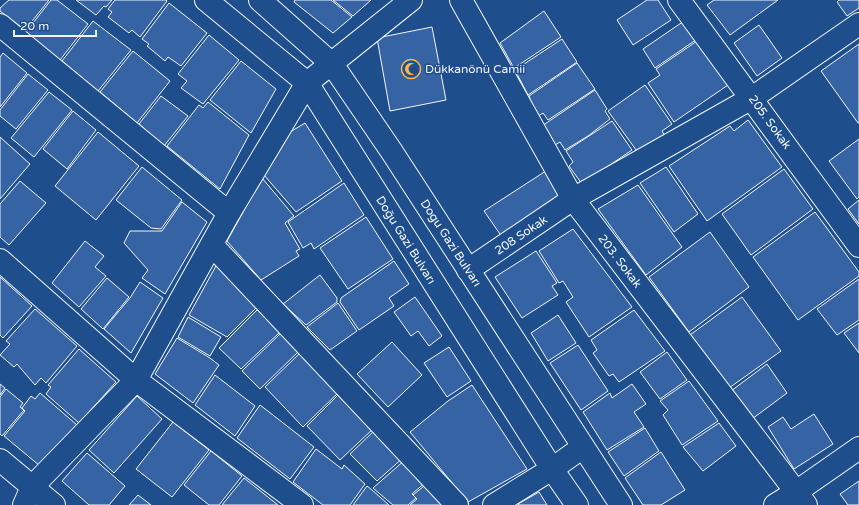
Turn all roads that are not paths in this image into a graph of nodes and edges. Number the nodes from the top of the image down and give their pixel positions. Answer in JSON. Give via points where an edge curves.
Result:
{"nodes":[{"id":1,"x":206,"y":0,"type":"edge"},
{"id":2,"x":260,"y":0,"type":"edge"},
{"id":3,"x":412,"y":0,"type":"edge"},
{"id":4,"x":461,"y":0,"type":"edge"},
{"id":5,"x":679,"y":0,"type":"edge"},
{"id":6,"x":859,"y":24,"type":"edge"},
{"id":7,"x":0,"y":25,"type":"edge"},
{"id":8,"x":332,"y":64,"type":"junction"},
{"id":9,"x":307,"y":83,"type":"junction"},
{"id":10,"x":752,"y":98,"type":"junction"},
{"id":11,"x":573,"y":200,"type":"junction"},
{"id":12,"x":229,"y":213,"type":"junction"},
{"id":13,"x":212,"y":245,"type":"junction"},
{"id":14,"x":859,"y":246,"type":"edge"},
{"id":15,"x":0,"y":260,"type":"edge"},
{"id":16,"x":468,"y":270,"type":"junction"},
{"id":17,"x":136,"y":380,"type":"junction"},
{"id":18,"x":583,"y":447,"type":"junction"},
{"id":19,"x":859,"y":448,"type":"edge"},
{"id":20,"x":0,"y":460,"type":"edge"},
{"id":21,"x":552,"y":469,"type":"junction"},
{"id":22,"x":28,"y":496,"type":"edge"},
{"id":23,"x":801,"y":498,"type":"edge"},
{"id":24,"x":54,"y":505,"type":"edge"},
{"id":25,"x":302,"y":505,"type":"edge"},
{"id":26,"x":457,"y":505,"type":"edge"},
{"id":27,"x":494,"y":505,"type":"edge"},
{"id":28,"x":576,"y":505,"type":"edge"},
{"id":29,"x":621,"y":505,"type":"edge"},
{"id":30,"x":775,"y":505,"type":"edge"}],
"edges":[{"from":1,"to":9,"type":"street","name":"Doğu Gazi Bulvarı"},
{"from":2,"to":8,"type":"street","name":"Dogu Gazi Bulvarı"},
{"from":3,"to":8,"type":"street"},
{"from":4,"to":11,"type":"street","name":"203. Sokak"},
{"from":5,"to":10,"type":"street","name":"205. Sokak"},
{"from":6,"to":10,"type":"street","name":"208 Sokak"},
{"from":7,"to":12,"type":"street"},
{"from":8,"to":9,"type":"street"},
{"from":8,"to":16,"type":"street","name":"Dogu Gazi Bulvarı"},
{"from":9,"to":12,"type":"street"},
{"from":9,"to":21,"type":"street","name":"Doğu Gazi Bulvarı"},
{"from":10,"to":11,"type":"street","name":"208 Sokak"},
{"from":10,"to":14,"type":"street","name":"205. Sokak"},
{"from":11,"to":16,"type":"street","name":"208 Sokak"},
{"from":11,"to":23,"type":"street","name":"203. Sokak"},
{"from":12,"to":13,"type":"street"},
{"from":13,"to":17,"type":"street"},
{"from":13,"to":26,"type":"street"},
{"from":15,"to":17,"type":"street"},
{"from":16,"to":18,"type":"street","name":"Dogu Gazi Bulvarı"},
{"from":17,"to":22,"type":"street"},
{"from":17,"to":25,"type":"street"},
{"from":18,"to":21,"type":"street"},
{"from":18,"to":29,"type":"street","name":"Dogu Gazi Bulvarı"},
{"from":19,"to":23,"type":"street"},
{"from":20,"to":22,"type":"street"},
{"from":21,"to":27,"type":"street"},
{"from":21,"to":28,"type":"street","name":"Doğu Gazi Bulvarı"},
{"from":22,"to":24,"type":"street"},
{"from":23,"to":30,"type":"street"}]}
